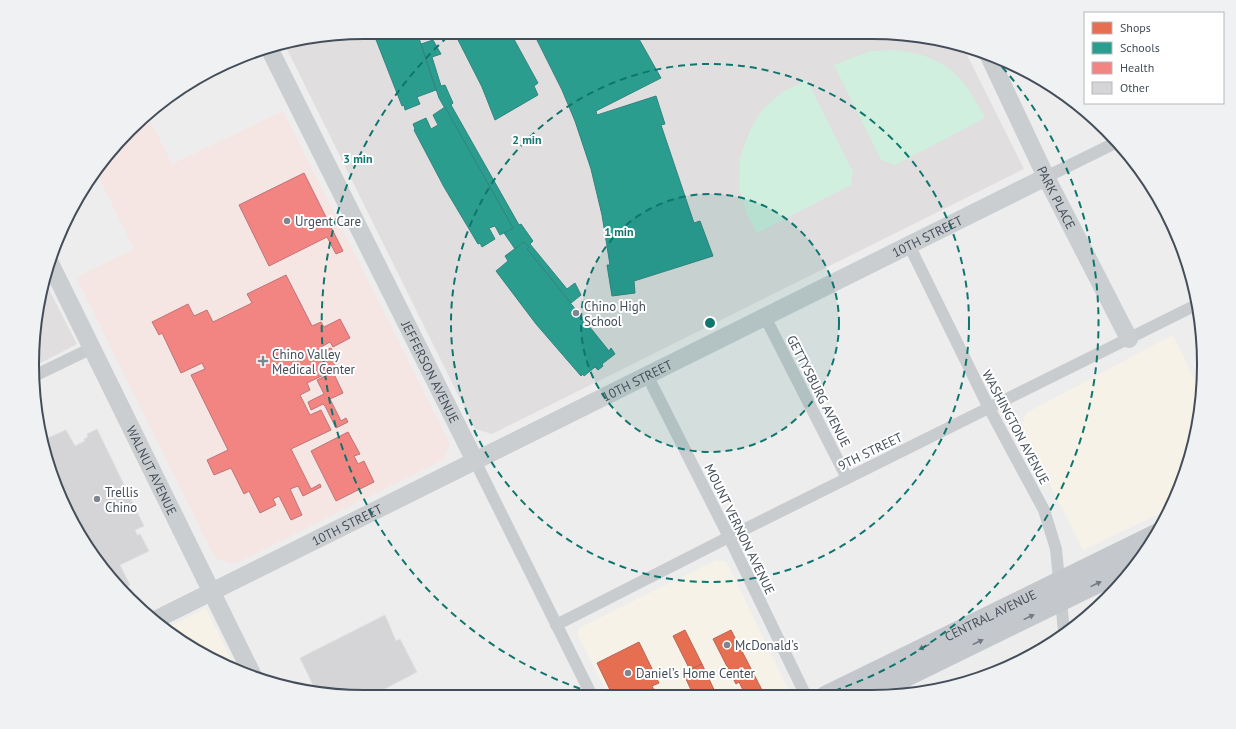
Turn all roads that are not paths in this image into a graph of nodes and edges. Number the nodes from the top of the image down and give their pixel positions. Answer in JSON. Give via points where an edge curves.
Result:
{"nodes":[{"id":1,"x":271,"y":53,"type":"edge"},
{"id":2,"x":992,"y":62,"type":"edge"},
{"id":3,"x":1111,"y":145,"type":"edge"},
{"id":4,"x":1046,"y":177,"type":"junction"},
{"id":5,"x":909,"y":245,"type":"junction"},
{"id":6,"x":53,"y":269,"type":"edge"},
{"id":7,"x":1192,"y":307,"type":"edge"},
{"id":8,"x":765,"y":317,"type":"junction"},
{"id":9,"x":1129,"y":339,"type":"junction"},
{"id":10,"x":92,"y":348,"type":"junction"},
{"id":11,"x":39,"y":373,"type":"edge"},
{"id":12,"x":647,"y":375,"type":"junction"},
{"id":13,"x":990,"y":408,"type":"junction"},
{"id":14,"x":475,"y":461,"type":"junction"},
{"id":15,"x":847,"y":478,"type":"junction"},
{"id":16,"x":729,"y":537,"type":"junction"},
{"id":17,"x":1146,"y":539,"type":"edge"},
{"id":18,"x":1123,"y":571,"type":"edge"},
{"id":19,"x":1060,"y":581,"type":"junction"},
{"id":20,"x":212,"y":591,"type":"junction"},
{"id":21,"x":1061,"y":602,"type":"junction"},
{"id":22,"x":160,"y":618,"type":"edge"},
{"id":23,"x":556,"y":625,"type":"junction"},
{"id":24,"x":1064,"y":627,"type":"edge"},
{"id":25,"x":904,"y":658,"type":"junction"},
{"id":26,"x":250,"y":669,"type":"edge"},
{"id":27,"x":589,"y":690,"type":"edge"},
{"id":28,"x":803,"y":690,"type":"edge"},
{"id":29,"x":837,"y":690,"type":"edge"},
{"id":30,"x":863,"y":690,"type":"edge"},
{"id":31,"x":880,"y":690,"type":"edge"}],
"edges":[{"from":1,"to":14,"type":"street","name":"JEFFERSON AVENUE"},
{"from":2,"to":4,"type":"street","name":"PARK PLACE"},
{"from":3,"to":4,"type":"street","name":"10TH STREET"},
{"from":4,"to":5,"type":"street","name":"10TH STREET"},
{"from":4,"to":9,"type":"street","name":"PARK PLACE"},
{"from":5,"to":8,"type":"street","name":"10TH STREET"},
{"from":5,"to":13,"type":"street","name":"WASHINGTON AVENUE"},
{"from":6,"to":10,"type":"street","name":"WALNUT AVENUE"},
{"from":7,"to":9,"type":"street","name":"9TH STREET"},
{"from":8,"to":12,"type":"street","name":"10TH STREET"},
{"from":8,"to":15,"type":"street","name":"GETTYSBURG AVENUE"},
{"from":9,"to":13,"type":"street","name":"9TH STREET"},
{"from":10,"to":11,"type":"street"},
{"from":10,"to":20,"type":"street","name":"WALNUT AVENUE"},
{"from":12,"to":14,"type":"street","name":"10TH STREET"},
{"from":12,"to":16,"type":"street","name":"MOUNT VERNON AVENUE"},
{"from":13,"to":15,"type":"street","name":"9TH STREET"},
{"from":13,"to":19,"type":"street","name":"WASHINGTON AVENUE","via":[[1044,510],[1056,549]]},
{"from":14,"to":20,"type":"street","name":"10TH STREET"},
{"from":14,"to":23,"type":"street","name":"JEFFERSON AVENUE"},
{"from":15,"to":16,"type":"street","name":"9TH STREET"},
{"from":16,"to":23,"type":"street","name":"9TH STREET"},
{"from":16,"to":28,"type":"street","name":"MOUNT VERNON AVENUE"},
{"from":17,"to":19,"type":"main road","name":"CENTRAL AVENUE"},
{"from":21,"to":18,"type":"main road","name":"CENTRAL AVENUE","one_way":true},
{"from":19,"to":21,"type":"street","name":"WASHINGTON AVENUE"},
{"from":19,"to":25,"type":"main road","name":"CENTRAL AVENUE","one_way":true},
{"from":20,"to":22,"type":"street","name":"10TH STREET"},
{"from":20,"to":26,"type":"street","name":"WALNUT AVENUE"},
{"from":21,"to":24,"type":"street","name":"WASHINGTON AVENUE"},
{"from":31,"to":21,"type":"main road","name":"CENTRAL AVENUE","one_way":true},
{"from":23,"to":27,"type":"street","name":"JEFFERSON AVENUE"},
{"from":25,"to":29,"type":"main road","name":"CENTRAL AVENUE"},
{"from":25,"to":30,"type":"main road","via":[[903,667]]}]}
